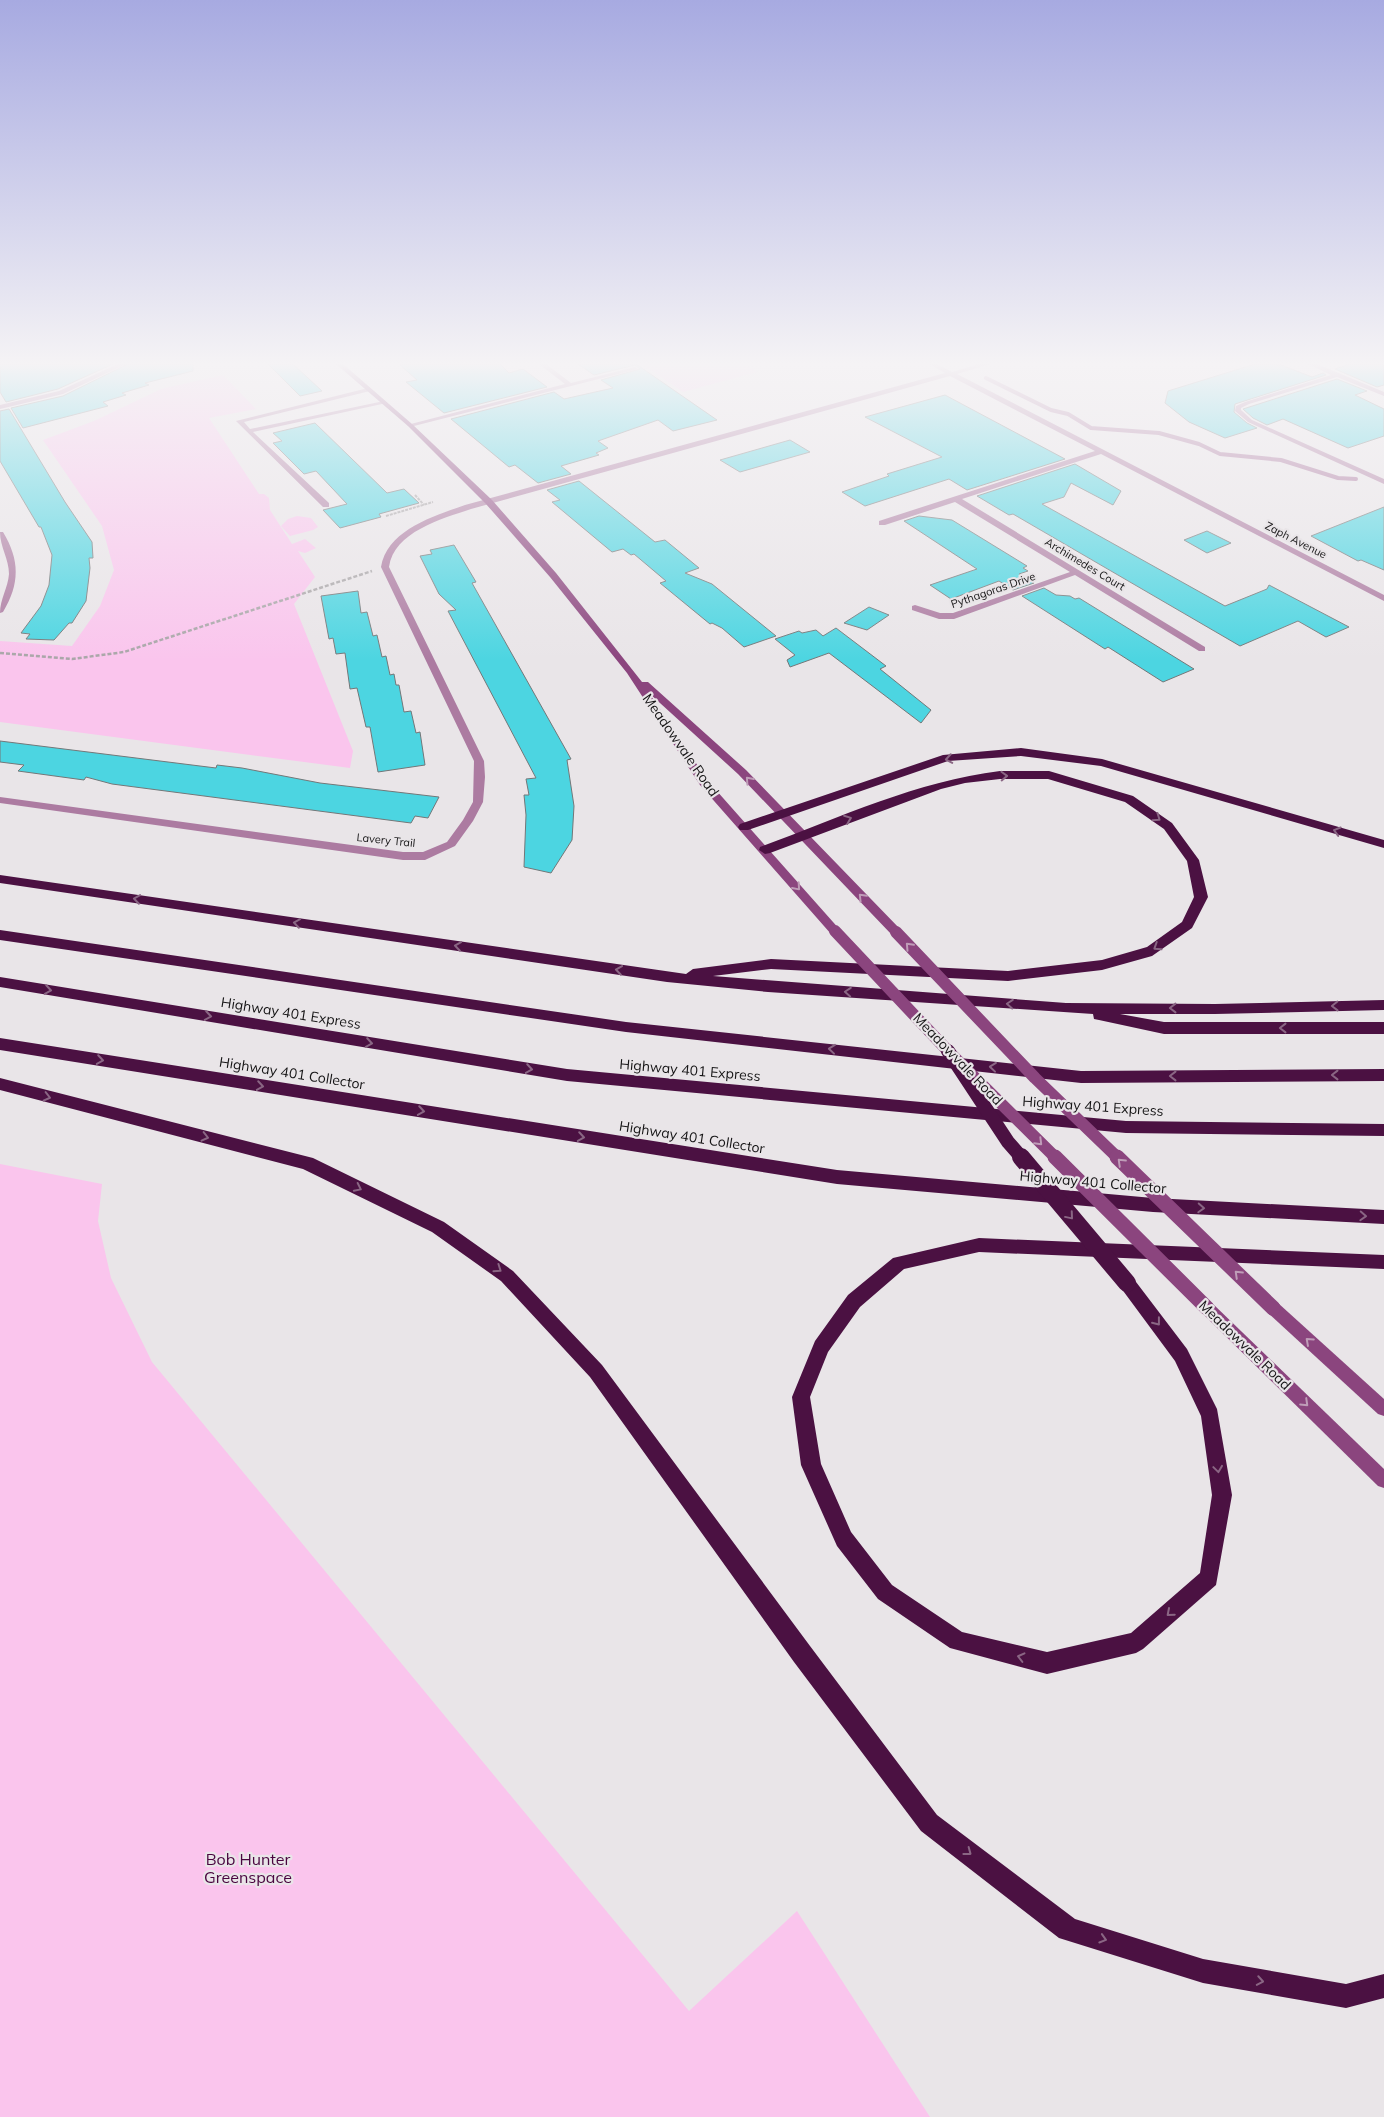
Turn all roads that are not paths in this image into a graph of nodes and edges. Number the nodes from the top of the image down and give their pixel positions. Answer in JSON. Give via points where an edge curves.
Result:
{"nodes":[{"id":1,"x":282,"y":463,"type":"edge"},
{"id":2,"x":449,"y":463,"type":"edge"},
{"id":3,"x":631,"y":463,"type":"edge"},
{"id":4,"x":1068,"y":463,"type":"edge"},
{"id":5,"x":1122,"y":463,"type":"edge"},
{"id":6,"x":1342,"y":463,"type":"edge"},
{"id":7,"x":1384,"y":482,"type":"edge"},
{"id":8,"x":956,"y":499,"type":"junction"},
{"id":9,"x":489,"y":502,"type":"junction"},
{"id":10,"x":326,"y":505,"type":"dead end"},
{"id":11,"x":882,"y":523,"type":"dead end"},
{"id":12,"x":0,"y":534,"type":"edge"},
{"id":13,"x":1077,"y":572,"type":"junction"},
{"id":14,"x":1384,"y":598,"type":"edge"},
{"id":15,"x":915,"y":608,"type":"dead end"},
{"id":16,"x":0,"y":610,"type":"edge"},
{"id":17,"x":1202,"y":649,"type":"dead end"},
{"id":18,"x":631,"y":672,"type":"junction"},
{"id":19,"x":0,"y":800,"type":"edge"},
{"id":20,"x":782,"y":815,"type":"junction"},
{"id":21,"x":744,"y":827,"type":"junction"},
{"id":22,"x":803,"y":836,"type":"junction"},
{"id":23,"x":1384,"y":844,"type":"edge"},
{"id":24,"x":765,"y":850,"type":"junction"},
{"id":25,"x":0,"y":880,"type":"edge"},
{"id":26,"x":0,"y":935,"type":"edge"},
{"id":27,"x":667,"y":977,"type":"junction"},
{"id":28,"x":0,"y":982,"type":"edge"},
{"id":29,"x":1384,"y":1005,"type":"edge"},
{"id":30,"x":1066,"y":1008,"type":"junction"},
{"id":31,"x":1384,"y":1028,"type":"edge"},
{"id":32,"x":0,"y":1044,"type":"edge"},
{"id":33,"x":948,"y":1051,"type":"junction"},
{"id":34,"x":1384,"y":1075,"type":"edge"},
{"id":35,"x":0,"y":1084,"type":"edge"},
{"id":36,"x":1384,"y":1130,"type":"edge"},
{"id":37,"x":1384,"y":1217,"type":"edge"},
{"id":38,"x":1384,"y":1262,"type":"edge"},
{"id":39,"x":1384,"y":1408,"type":"edge"},
{"id":40,"x":1384,"y":1480,"type":"edge"},
{"id":41,"x":1384,"y":1986,"type":"edge"}],
"edges":[{"from":1,"to":10,"type":"street"},
{"from":2,"to":9,"type":"main road","name":"Meadowvale Road"},
{"from":3,"to":9,"type":"street"},
{"from":4,"to":8,"type":"street"},
{"from":5,"to":14,"type":"street","name":"Zaph Avenue"},
{"from":6,"to":7,"type":"street"},
{"from":8,"to":11,"type":"street"},
{"from":8,"to":13,"type":"street","name":"Archimedes Court"},
{"from":9,"to":18,"type":"main road","name":"Meadowvale Road","via":[[554,574]]},
{"from":9,"to":19,"type":"street","name":"Lavery Trail","via":[[440,516],[403,537],[390,547],[384,557],[384,567],[479,761],[478,802],[452,844],[425,856],[403,856]]},
{"from":12,"to":16,"type":"street","via":[[9,552],[13,571],[13,587]]},
{"from":13,"to":15,"type":"street","name":"Pythagoras Drive","via":[[954,616],[939,616]]},
{"from":13,"to":17,"type":"street","name":"Archimedes Court"},
{"from":20,"to":18,"type":"main road","name":"Meadowvale Road","one_way":true,"via":[[742,772]]},
{"from":18,"to":21,"type":"main road","name":"Meadowvale Road","via":[[704,783]]},
{"from":20,"to":21,"type":"highway"},
{"from":20,"to":22,"type":"main road","name":"Meadowvale Road"},
{"from":23,"to":20,"type":"highway","one_way":true,"via":[[1102,763],[1021,752],[947,758]]},
{"from":21,"to":24,"type":"main road","name":"Meadowvale Road"},
{"from":22,"to":24,"type":"highway"},
{"from":22,"to":27,"type":"highway","one_way":true,"via":[[937,786],[1000,775],[1049,775],[1129,799],[1168,826],[1193,860],[1201,897],[1187,925],[1152,951],[1102,966],[1008,976],[771,964]]},
{"from":39,"to":22,"type":"main road","name":"Meadowvale Road","one_way":true,"bridge":true,"via":[[1273,1308],[1035,1078]]},
{"from":24,"to":33,"type":"main road","name":"Meadowvale Road","one_way":true,"bridge":true,"via":[[835,931]]},
{"from":27,"to":25,"type":"highway","one_way":true},
{"from":34,"to":26,"type":"highway","name":"Highway 401 Express","one_way":true,"via":[[1081,1077],[626,1027]]},
{"from":30,"to":27,"type":"highway","one_way":true},
{"from":28,"to":36,"type":"highway","name":"Highway 401 Express","one_way":true,"via":[[567,1075],[1126,1127]]},
{"from":29,"to":30,"type":"highway","one_way":true},
{"from":31,"to":30,"type":"highway","one_way":true,"via":[[1164,1028]]},
{"from":32,"to":37,"type":"highway","name":"Highway 401 Collector","one_way":true,"via":[[837,1177],[1152,1205]]},
{"from":33,"to":38,"type":"highway","one_way":true,"bridge":true,"via":[[1008,1142],[1127,1284],[1181,1355],[1210,1415],[1222,1495],[1209,1578],[1136,1642],[1047,1663],[957,1641],[885,1592],[844,1540],[811,1465],[801,1398],[821,1347],[854,1301],[899,1262],[979,1245]]},
{"from":33,"to":40,"type":"main road","name":"Meadowvale Road","one_way":true,"bridge":true},
{"from":35,"to":41,"type":"highway","one_way":true,"via":[[307,1164],[438,1227],[508,1276],[596,1371],[929,1823],[1068,1929],[1203,1971],[1346,1996]]}]}
